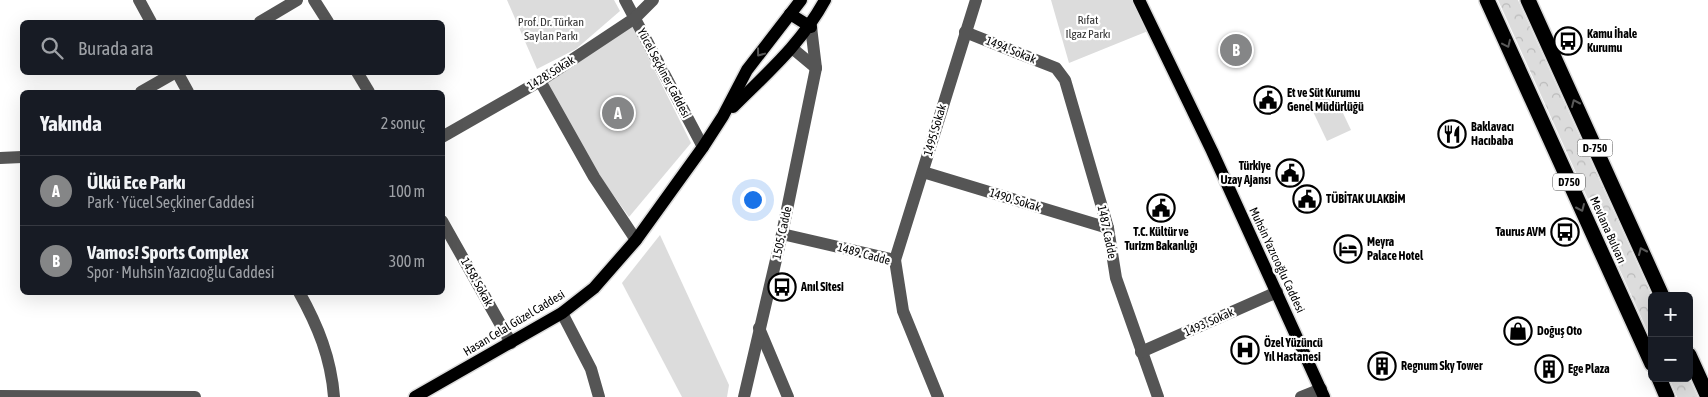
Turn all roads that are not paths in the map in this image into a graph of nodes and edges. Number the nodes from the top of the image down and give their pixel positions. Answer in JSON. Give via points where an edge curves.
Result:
{"nodes":[{"id":1,"x":139,"y":0,"type":"edge"},
{"id":2,"x":297,"y":0,"type":"edge"},
{"id":3,"x":314,"y":0,"type":"edge"},
{"id":4,"x":625,"y":0,"type":"edge"},
{"id":5,"x":653,"y":0,"type":"edge"},
{"id":6,"x":801,"y":0,"type":"edge"},
{"id":7,"x":826,"y":0,"type":"edge"},
{"id":8,"x":976,"y":0,"type":"edge"},
{"id":9,"x":1139,"y":0,"type":"edge"},
{"id":10,"x":1487,"y":0,"type":"edge"},
{"id":11,"x":1528,"y":0,"type":"edge"},
{"id":12,"x":790,"y":14,"type":"junction"},
{"id":13,"x":635,"y":18,"type":"junction"},
{"id":14,"x":150,"y":20,"type":"edge"},
{"id":15,"x":263,"y":20,"type":"edge"},
{"id":16,"x":327,"y":20,"type":"edge"},
{"id":17,"x":811,"y":27,"type":"junction"},
{"id":18,"x":965,"y":32,"type":"junction"},
{"id":19,"x":775,"y":34,"type":"junction"},
{"id":20,"x":792,"y":48,"type":"junction"},
{"id":21,"x":816,"y":68,"type":"junction"},
{"id":22,"x":1056,"y":68,"type":"joint"},
{"id":23,"x":171,"y":75,"type":"edge"},
{"id":24,"x":178,"y":75,"type":"edge"},
{"id":25,"x":359,"y":75,"type":"edge"},
{"id":26,"x":540,"y":81,"type":"junction"},
{"id":27,"x":145,"y":90,"type":"edge"},
{"id":28,"x":187,"y":90,"type":"edge"},
{"id":29,"x":368,"y":90,"type":"edge"},
{"id":30,"x":723,"y":116,"type":"junction"},
{"id":31,"x":445,"y":135,"type":"edge"},
{"id":32,"x":703,"y":147,"type":"junction"},
{"id":33,"x":20,"y":156,"type":"edge"},
{"id":34,"x":0,"y":158,"type":"edge"},
{"id":35,"x":923,"y":172,"type":"junction"},
{"id":36,"x":445,"y":226,"type":"edge"},
{"id":37,"x":1108,"y":228,"type":"junction"},
{"id":38,"x":782,"y":234,"type":"junction"},
{"id":39,"x":636,"y":240,"type":"junction"},
{"id":40,"x":895,"y":260,"type":"junction"},
{"id":41,"x":1277,"y":292,"type":"junction"},
{"id":42,"x":1660,"y":292,"type":"edge"},
{"id":43,"x":301,"y":295,"type":"edge"},
{"id":44,"x":562,"y":313,"type":"junction"},
{"id":45,"x":759,"y":328,"type":"junction"},
{"id":46,"x":511,"y":343,"type":"junction"},
{"id":47,"x":1141,"y":352,"type":"junction"},
{"id":48,"x":1648,"y":355,"type":"edge"},
{"id":49,"x":1693,"y":364,"type":"edge"},
{"id":50,"x":1660,"y":382,"type":"edge"},
{"id":51,"x":1323,"y":393,"type":"edge"},
{"id":52,"x":0,"y":396,"type":"edge"},
{"id":53,"x":195,"y":397,"type":"edge"},
{"id":54,"x":334,"y":397,"type":"edge"},
{"id":55,"x":415,"y":397,"type":"edge"},
{"id":56,"x":599,"y":397,"type":"edge"},
{"id":57,"x":744,"y":397,"type":"edge"},
{"id":58,"x":788,"y":397,"type":"edge"},
{"id":59,"x":938,"y":397,"type":"edge"},
{"id":60,"x":1158,"y":397,"type":"edge"},
{"id":61,"x":1301,"y":397,"type":"edge"},
{"id":62,"x":1667,"y":397,"type":"edge"},
{"id":63,"x":1708,"y":397,"type":"edge"}],
"edges":[{"from":1,"to":14,"type":"street"},
{"from":2,"to":15,"type":"street"},
{"from":3,"to":16,"type":"street"},
{"from":4,"to":13,"type":"street","name":"Yücel Seçkiner Caddesi"},
{"from":5,"to":13,"type":"street","name":"1428. Sokak"},
{"from":6,"to":12,"type":"main road","name":"Hasan Celal Güzel Caddesi"},
{"from":7,"to":17,"type":"main road"},
{"from":8,"to":18,"type":"street","name":"1495. Sokak"},
{"from":9,"to":41,"type":"main road","name":"Muhsin Yazıcıoğlu Caddesi"},
{"from":10,"to":48,"type":"highway","name":"Mevlana Bulvarı","number":"D750","one_way":true},
{"from":42,"to":11,"type":"highway","name":"Mevlana Bulvarı","number":"D-750","one_way":true},
{"from":12,"to":17,"type":"main road"},
{"from":12,"to":19,"type":"main road","name":"Hasan Celal Güzel Caddesi"},
{"from":13,"to":26,"type":"street","name":"1428. Sokak"},
{"from":13,"to":32,"type":"street","name":"Yücel Seçkiner Caddesi"},
{"from":17,"to":20,"type":"main road","name":"Hasan Celal Güzel Caddesi"},
{"from":17,"to":21,"type":"street","name":"1505. Cadde"},
{"from":18,"to":22,"type":"street","name":"1494. Sokak"},
{"from":18,"to":35,"type":"street","name":"1495. Sokak"},
{"from":19,"to":20,"type":"main road"},
{"from":19,"to":30,"type":"main road","name":"Hasan Celal Güzel Caddesi","one_way":true,"via":[[747,70]]},
{"from":20,"to":21,"type":"street"},
{"from":20,"to":30,"type":"main road","name":"Hasan Celal Güzel Caddesi"},
{"from":21,"to":38,"type":"street","name":"1505. Cadde"},
{"from":22,"to":37,"type":"street","name":"1487. Cadde","via":[[1065,80]]},
{"from":23,"to":27,"type":"street"},
{"from":24,"to":28,"type":"street"},
{"from":25,"to":29,"type":"street"},
{"from":26,"to":31,"type":"street","name":"1428. Sokak"},
{"from":26,"to":39,"type":"street","via":[[594,177]]},
{"from":30,"to":32,"type":"main road","name":"Hasan Celal Güzel Caddesi"},
{"from":32,"to":39,"type":"main road","name":"Hasan Celal Güzel Caddesi"},
{"from":33,"to":34,"type":"street"},
{"from":35,"to":37,"type":"street","name":"1490. Sokak"},
{"from":35,"to":40,"type":"street","name":"1495. Sokak"},
{"from":36,"to":46,"type":"street","name":"1458. Sokak"},
{"from":37,"to":47,"type":"street","name":"1487. Cadde","via":[[1116,278]]},
{"from":38,"to":40,"type":"street","name":"1489. Cadde"},
{"from":38,"to":45,"type":"street","name":"1505. Cadde"},
{"from":39,"to":44,"type":"main road","name":"Hasan Celal Güzel Caddesi","via":[[594,288]]},
{"from":40,"to":59,"type":"street","name":"1489. Cadde","via":[[903,311]]},
{"from":41,"to":47,"type":"street","name":"1493. Sokak"},
{"from":41,"to":51,"type":"main road","name":"Muhsin Yazıcıoğlu Caddesi"},
{"from":43,"to":54,"type":"street","via":[[316,323],[327,354]]},
{"from":44,"to":46,"type":"main road","name":"Hasan Celal Güzel Caddesi"},
{"from":44,"to":56,"type":"street","via":[[591,369]]},
{"from":45,"to":57,"type":"street","name":"1505. Cadde"},
{"from":45,"to":58,"type":"street"},
{"from":46,"to":55,"type":"main road","name":"Hasan Celal Güzel Caddesi"},
{"from":47,"to":60,"type":"street","name":"1487. Cadde"},
{"from":49,"to":63,"type":"highway"},
{"from":50,"to":62,"type":"highway"},
{"from":51,"to":61,"type":"street"},
{"from":52,"to":53,"type":"street"}]}
